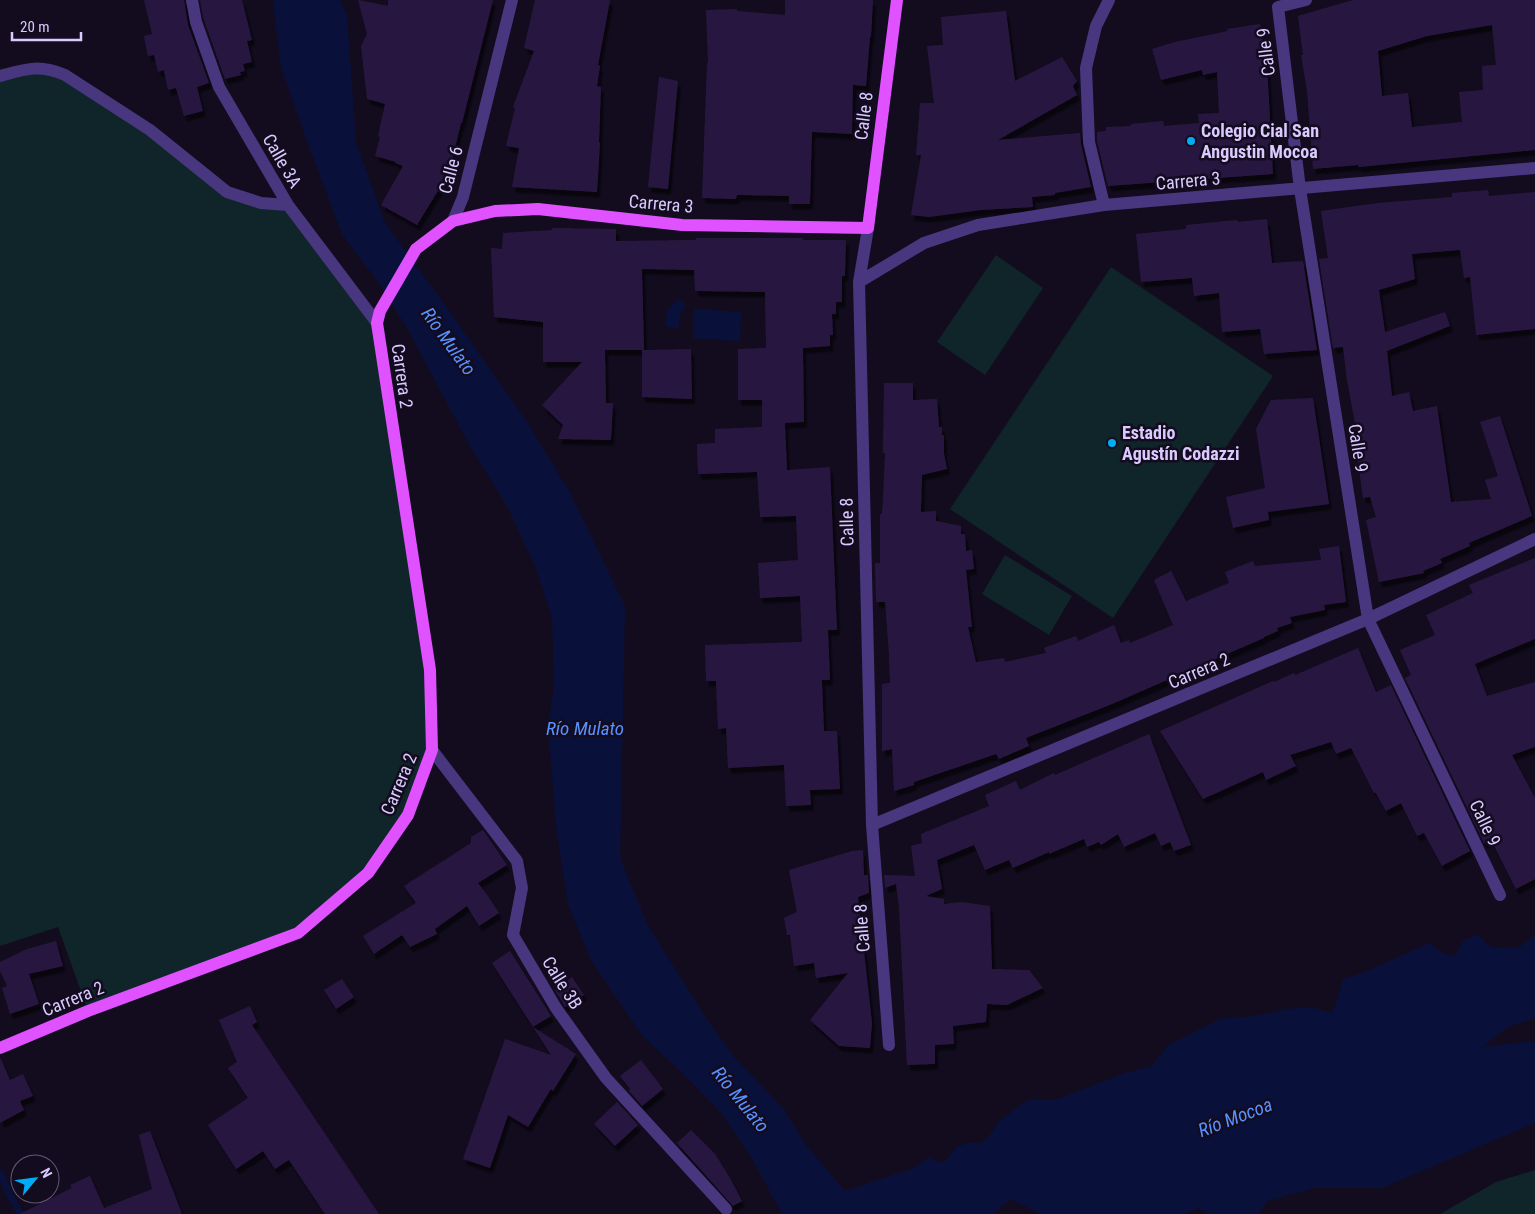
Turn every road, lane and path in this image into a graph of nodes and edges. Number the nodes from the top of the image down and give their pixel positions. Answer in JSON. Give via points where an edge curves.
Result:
{"nodes":[{"id":1,"x":192,"y":0,"type":"edge"},
{"id":2,"x":512,"y":0,"type":"edge"},
{"id":3,"x":897,"y":0,"type":"edge"},
{"id":4,"x":1109,"y":0,"type":"edge"},
{"id":5,"x":1306,"y":0,"type":"edge"},
{"id":6,"x":0,"y":76,"type":"edge"},
{"id":7,"x":1535,"y":168,"type":"edge"},
{"id":8,"x":1300,"y":189,"type":"junction"},
{"id":9,"x":1104,"y":205,"type":"junction"},
{"id":10,"x":288,"y":206,"type":"junction"},
{"id":11,"x":453,"y":221,"type":"junction"},
{"id":12,"x":868,"y":228,"type":"junction"},
{"id":13,"x":858,"y":282,"type":"junction"},
{"id":14,"x":378,"y":317,"type":"junction"},
{"id":15,"x":1535,"y":539,"type":"edge"},
{"id":16,"x":1368,"y":620,"type":"junction"},
{"id":17,"x":432,"y":750,"type":"junction"},
{"id":18,"x":872,"y":825,"type":"junction"},
{"id":19,"x":1500,"y":895,"type":"dead end"},
{"id":20,"x":889,"y":1045,"type":"dead end"},
{"id":21,"x":0,"y":1048,"type":"edge"},
{"id":22,"x":726,"y":1208,"type":"dead end"}],
"edges":[{"from":1,"to":10,"type":"street","name":"Calle 3A","via":[[196,22],[219,87]]},
{"from":2,"to":11,"type":"street","name":"Calle 6","via":[[463,197]]},
{"from":3,"to":12,"type":"main road","name":"Calle 8"},
{"from":4,"to":9,"type":"street","via":[[1096,26],[1086,68],[1089,142]]},
{"from":5,"to":8,"type":"street","name":"Calle 9","via":[[1278,7]]},
{"from":6,"to":10,"type":"street","via":[[32,68],[65,75],[150,130],[228,192],[260,204]]},
{"from":7,"to":8,"type":"street","name":"Carrera 3"},
{"from":8,"to":9,"type":"street","name":"Carrera 3"},
{"from":8,"to":16,"type":"street","name":"Calle 9"},
{"from":9,"to":13,"type":"street","name":"Carrera 3","via":[[978,225],[924,243]]},
{"from":10,"to":14,"type":"street","name":"Calle 3A"},
{"from":11,"to":12,"type":"main road","name":"Carrera 3","via":[[495,211],[538,209],[682,225]]},
{"from":11,"to":14,"type":"main road","name":"Calle 6","via":[[416,249]]},
{"from":12,"to":13,"type":"street","name":"Calle 8"},
{"from":13,"to":18,"type":"street","name":"Calle 8"},
{"from":14,"to":17,"type":"main road","name":"Carrera 2","via":[[430,670]]},
{"from":15,"to":16,"type":"street","name":"Carrera 2"},
{"from":16,"to":18,"type":"street","name":"Carrera 2"},
{"from":16,"to":19,"type":"street","name":"Calle 9"},
{"from":17,"to":21,"type":"main road","name":"Carrera 2","via":[[408,815],[368,873],[298,933],[88,1011]]},
{"from":17,"to":22,"type":"street","name":"Calle 3B","via":[[517,861],[522,888],[513,936],[556,1008],[606,1078]]},
{"from":18,"to":20,"type":"street","name":"Calle 8"}]}
